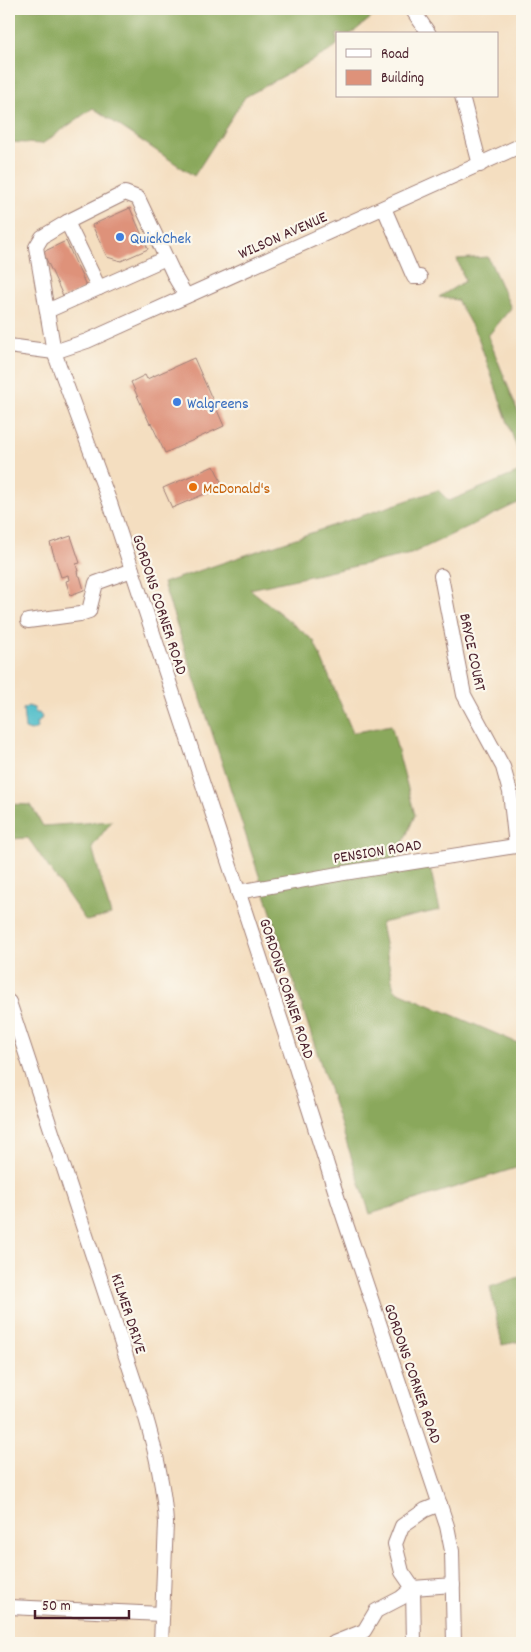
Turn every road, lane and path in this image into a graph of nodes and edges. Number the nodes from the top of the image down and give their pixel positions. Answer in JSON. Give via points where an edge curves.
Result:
{"nodes":[{"id":1,"x":412,"y":9,"type":"edge"},
{"id":2,"x":428,"y":32,"type":"edge"},
{"id":3,"x":463,"y":98,"type":"edge"},
{"id":4,"x":522,"y":144,"type":"edge"},
{"id":5,"x":480,"y":164,"type":"junction"},
{"id":6,"x":384,"y":208,"type":"junction"},
{"id":7,"x":68,"y":222,"type":"junction"},
{"id":8,"x":166,"y":258,"type":"junction"},
{"id":9,"x":420,"y":278,"type":"dead end"},
{"id":10,"x":99,"y":288,"type":"junction"},
{"id":11,"x":186,"y":296,"type":"junction"},
{"id":12,"x":47,"y":311,"type":"junction"},
{"id":13,"x":9,"y":346,"type":"edge"},
{"id":14,"x":54,"y":352,"type":"junction"},
{"id":15,"x":132,"y":570,"type":"junction"},
{"id":16,"x":441,"y":576,"type":"dead end"},
{"id":17,"x":28,"y":621,"type":"dead end"},
{"id":18,"x":519,"y":845,"type":"edge"},
{"id":19,"x":238,"y":892,"type":"junction"},
{"id":20,"x":9,"y":1002,"type":"edge"},
{"id":21,"x":15,"y":1046,"type":"edge"},
{"id":22,"x":440,"y":1504,"type":"junction"},
{"id":23,"x":454,"y":1585,"type":"junction"},
{"id":24,"x":413,"y":1588,"type":"junction"},
{"id":25,"x":9,"y":1607,"type":"edge"},
{"id":26,"x":162,"y":1614,"type":"junction"},
{"id":27,"x":161,"y":1643,"type":"edge"},
{"id":28,"x":334,"y":1643,"type":"edge"},
{"id":29,"x":414,"y":1643,"type":"edge"},
{"id":30,"x":454,"y":1643,"type":"edge"}],
"edges":[{"from":1,"to":2,"type":"street"},
{"from":3,"to":5,"type":"street"},
{"from":4,"to":5,"type":"street","name":"WILSON AVENUE"},
{"from":5,"to":6,"type":"street","name":"WILSON AVENUE"},
{"from":6,"to":9,"type":"street","via":[[412,273]]},
{"from":6,"to":11,"type":"street","name":"WILSON AVENUE"},
{"from":7,"to":8,"type":"street","name":"GORDONS CORNER ROAD","via":[[125,193],[138,198]]},
{"from":7,"to":10,"type":"street"},
{"from":7,"to":12,"type":"street","name":"GORDONS CORNER ROAD","via":[[42,237],[36,248]]},
{"from":8,"to":10,"type":"street"},
{"from":8,"to":11,"type":"street","name":"GORDONS CORNER ROAD"},
{"from":10,"to":12,"type":"street"},
{"from":11,"to":14,"type":"street","name":"WILSON AVENUE","via":[[87,341]]},
{"from":12,"to":14,"type":"street","name":"GORDONS CORNER ROAD"},
{"from":13,"to":14,"type":"street"},
{"from":14,"to":15,"type":"street","name":"GORDONS CORNER ROAD"},
{"from":15,"to":17,"type":"street","via":[[96,583],[89,612]]},
{"from":15,"to":19,"type":"street","name":"GORDONS CORNER ROAD"},
{"from":16,"to":18,"type":"street","name":"BRYCE COURT","via":[[464,695],[503,767]]},
{"from":18,"to":19,"type":"street","name":"PENSION ROAD"},
{"from":19,"to":22,"type":"street","name":"GORDONS CORNER ROAD"},
{"from":20,"to":21,"type":"street","name":"KILMER DRIVE"},
{"from":21,"to":26,"type":"street","name":"KILMER DRIVE","via":[[156,1452],[166,1523]]},
{"from":22,"to":23,"type":"street","name":"GORDONS CORNER ROAD","via":[[452,1551]]},
{"from":22,"to":24,"type":"street","via":[[402,1526],[395,1544],[402,1572]]},
{"from":23,"to":24,"type":"street"},
{"from":23,"to":30,"type":"street","name":"GORDONS CORNER ROAD"},
{"from":24,"to":28,"type":"street","via":[[376,1611],[364,1631]]},
{"from":24,"to":29,"type":"street"},
{"from":25,"to":26,"type":"street"},
{"from":26,"to":27,"type":"street","name":"KILMER DRIVE"}]}
